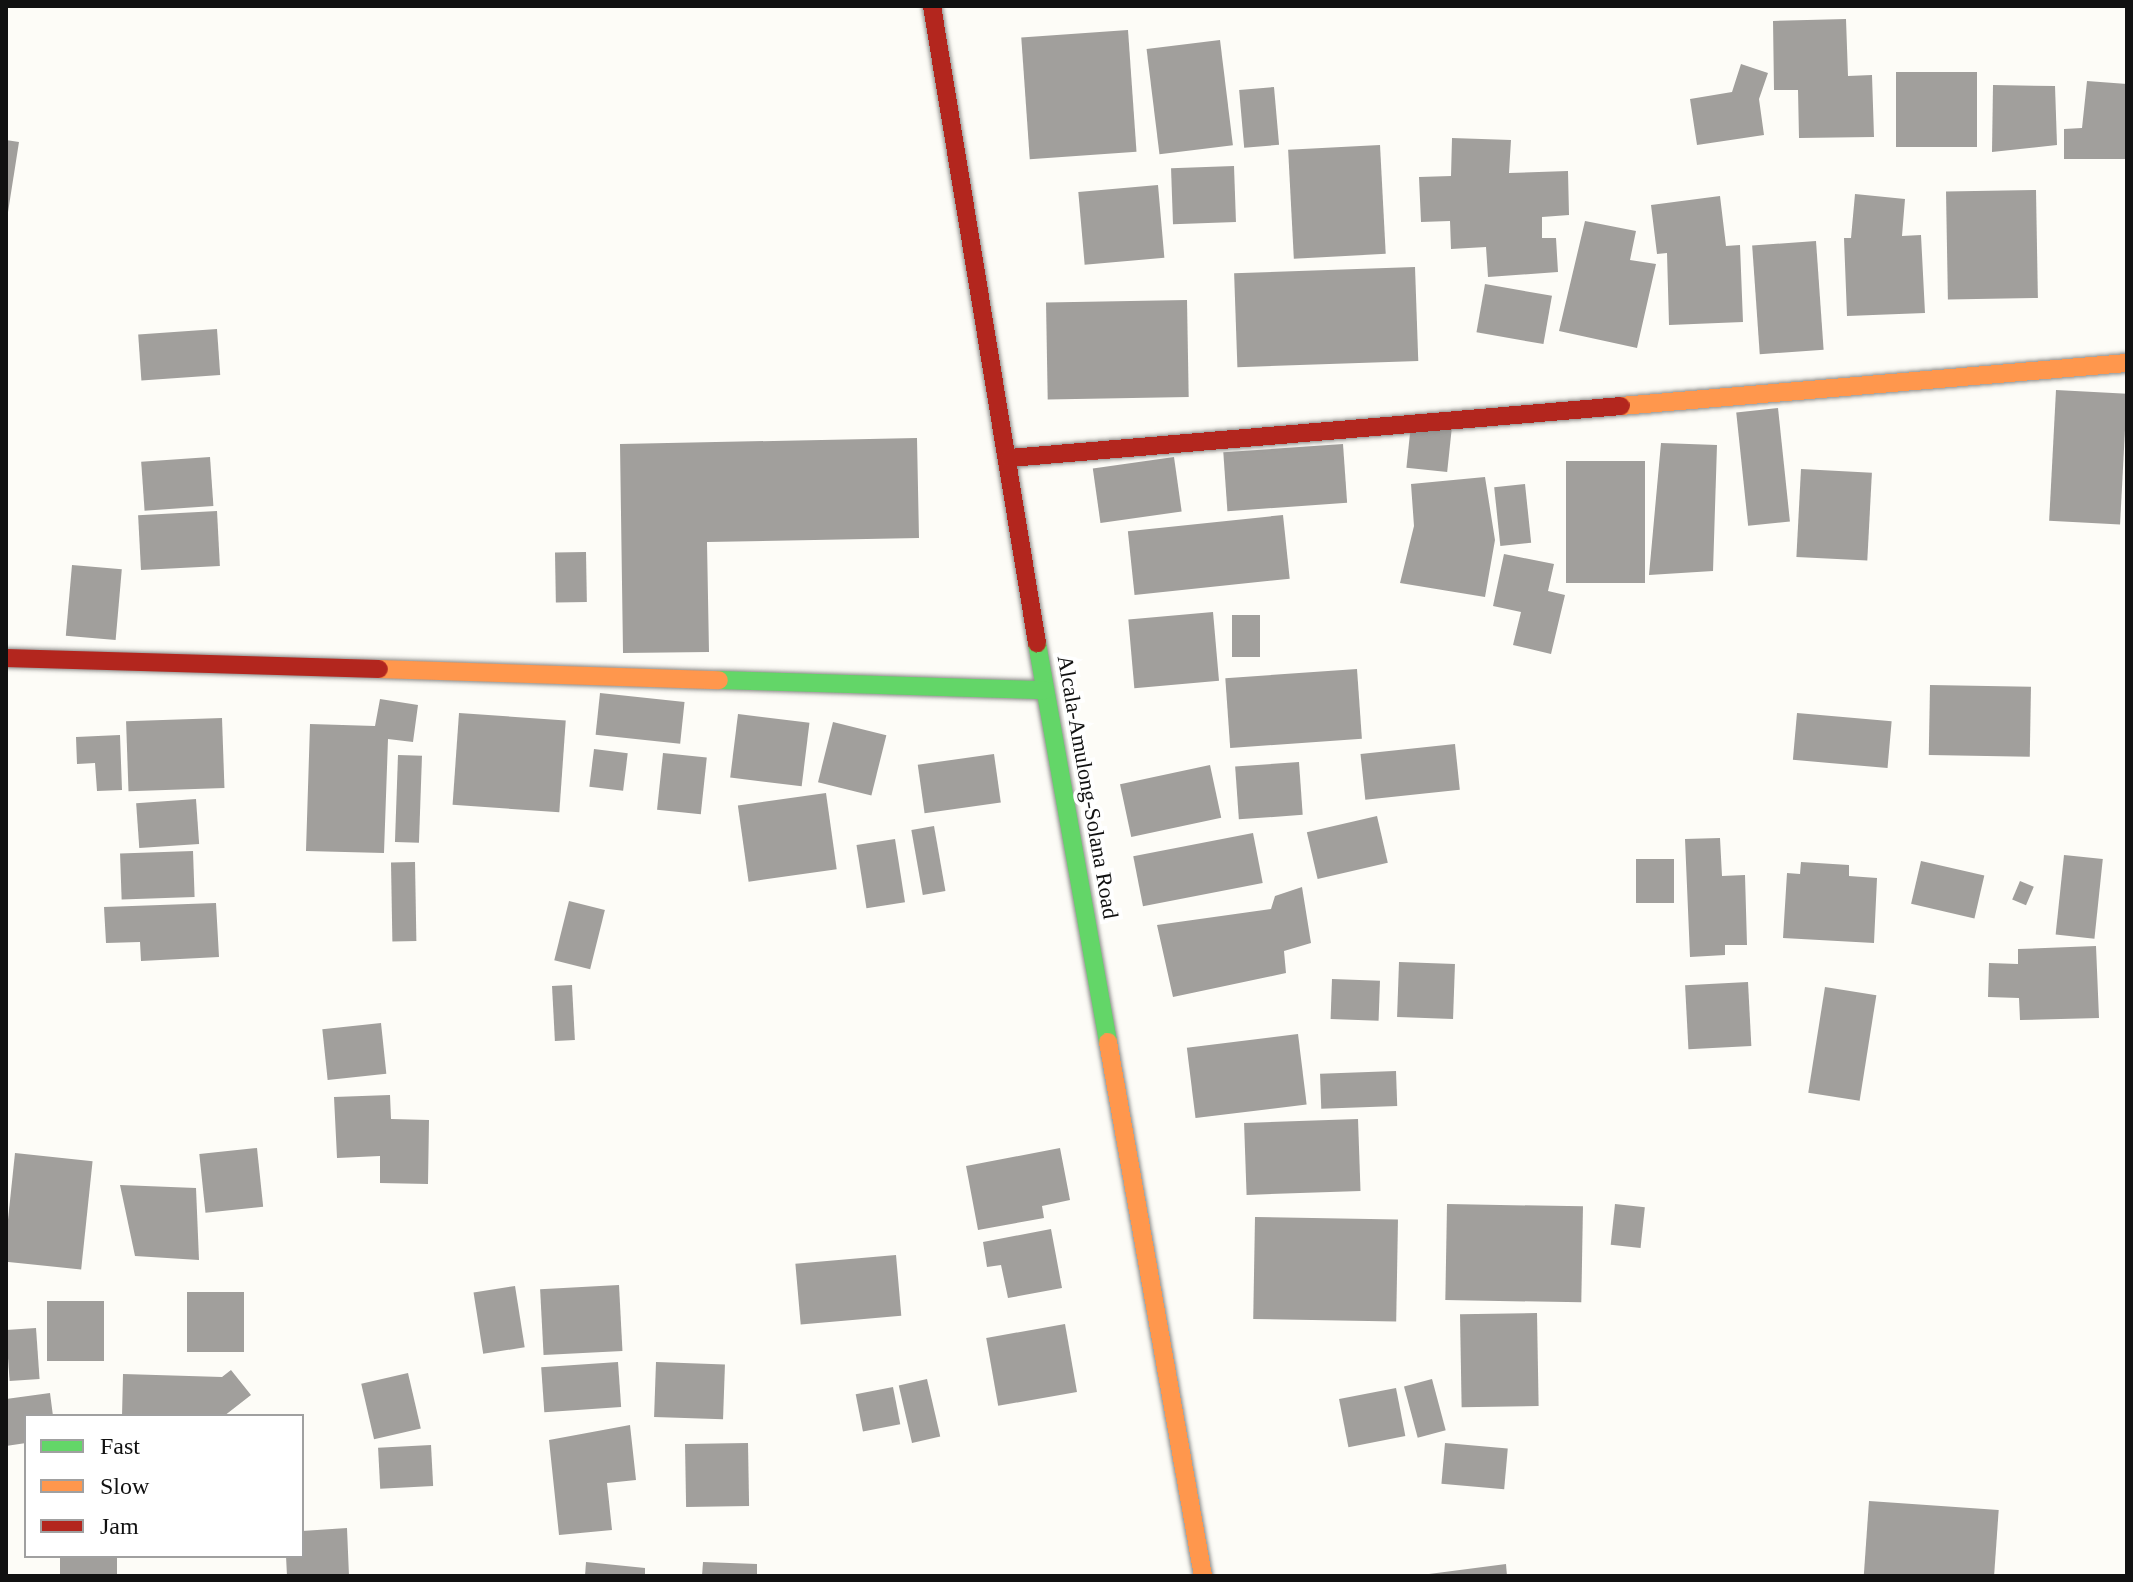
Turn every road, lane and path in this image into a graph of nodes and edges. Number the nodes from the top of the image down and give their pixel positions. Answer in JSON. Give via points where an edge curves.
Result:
{"nodes":[{"id":1,"x":932,"y":6,"type":"edge"},
{"id":2,"x":2127,"y":363,"type":"edge"},
{"id":3,"x":1010,"y":458,"type":"junction"},
{"id":4,"x":6,"y":658,"type":"edge"},
{"id":5,"x":1045,"y":690,"type":"junction"},
{"id":6,"x":1203,"y":1576,"type":"edge"}],
"edges":[{"from":1,"to":3,"type":"street","name":"Alcala-Amulong-Solana Road"},
{"from":2,"to":3,"type":"street"},
{"from":3,"to":5,"type":"street","name":"Alcala-Amulong-Solana Road"},
{"from":4,"to":5,"type":"street"},
{"from":5,"to":6,"type":"street","name":"Alcala-Amulong-Solana Road"}]}
